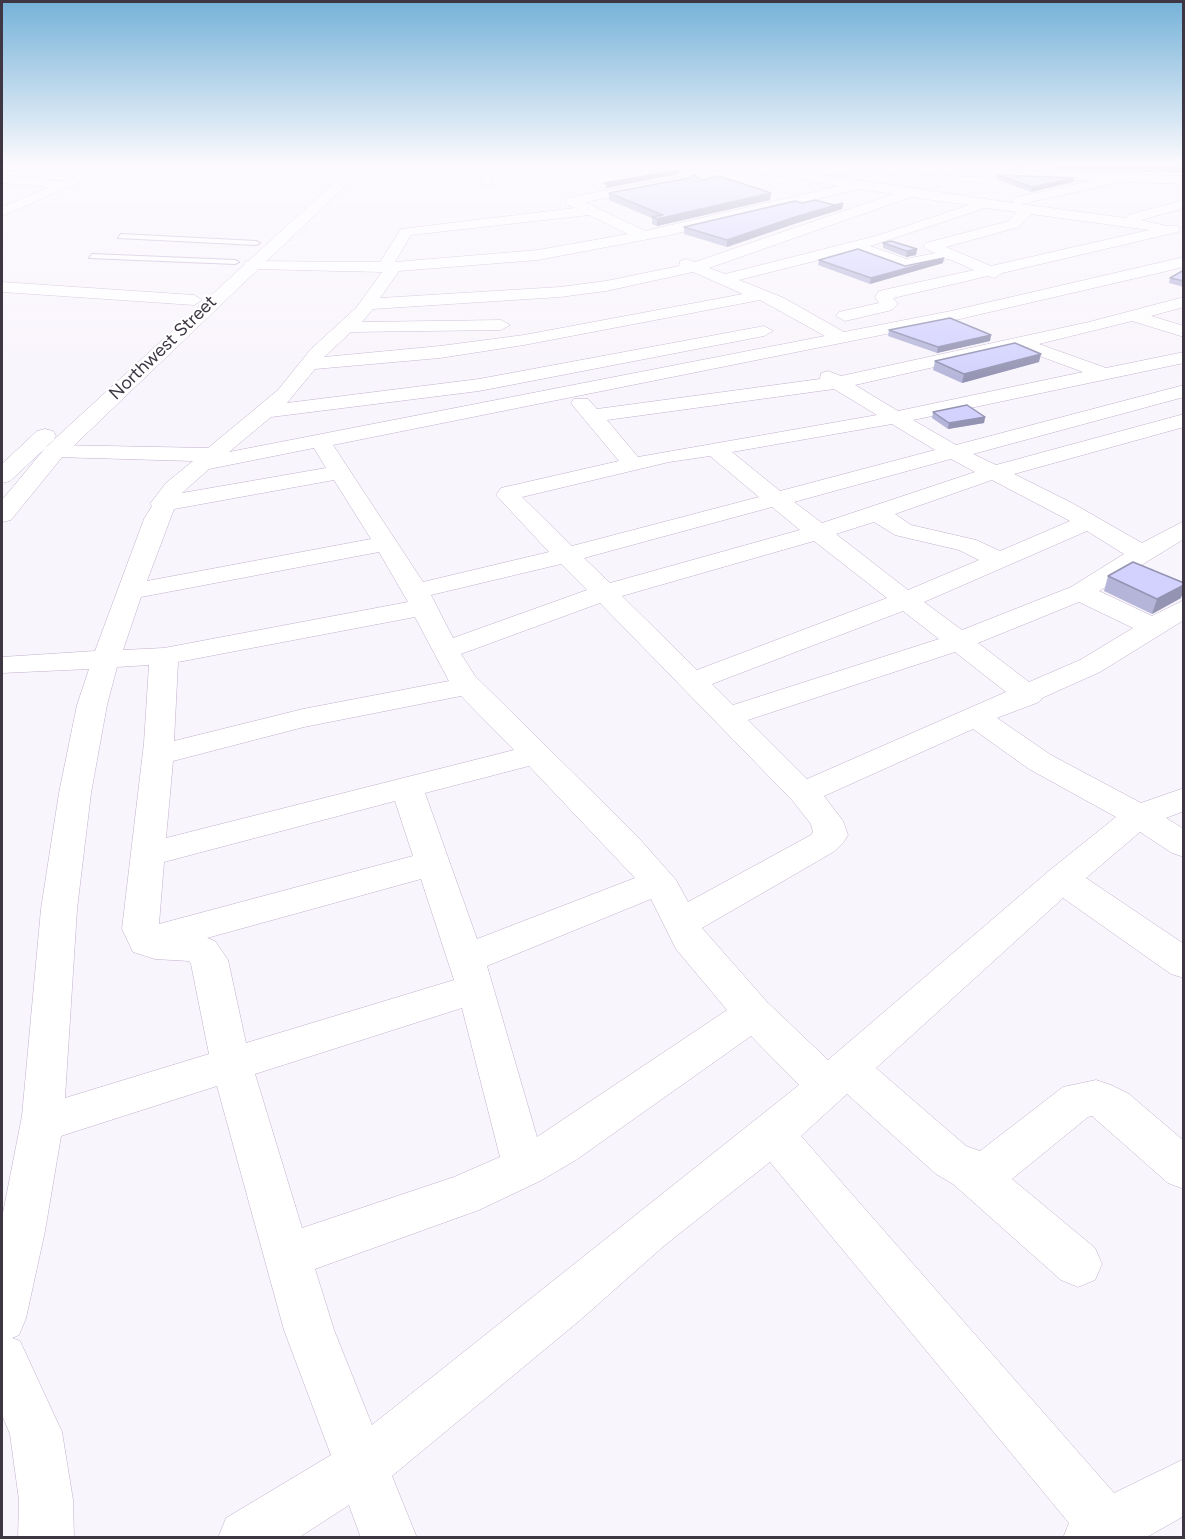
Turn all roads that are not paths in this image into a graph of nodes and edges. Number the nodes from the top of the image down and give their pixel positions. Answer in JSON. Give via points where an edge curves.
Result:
{"nodes":[{"id":1,"x":156,"y":238,"type":"edge"},
{"id":2,"x":262,"y":238,"type":"edge"},
{"id":3,"x":274,"y":238,"type":"edge"},
{"id":4,"x":403,"y":238,"type":"edge"},
{"id":5,"x":491,"y":238,"type":"edge"},
{"id":6,"x":633,"y":238,"type":"edge"},
{"id":7,"x":780,"y":238,"type":"edge"},
{"id":8,"x":883,"y":238,"type":"edge"},
{"id":9,"x":959,"y":238,"type":"edge"},
{"id":10,"x":1002,"y":238,"type":"edge"},
{"id":11,"x":1077,"y":238,"type":"edge"},
{"id":12,"x":1142,"y":238,"type":"edge"},
{"id":13,"x":256,"y":243,"type":"junction"},
{"id":14,"x":855,"y":246,"type":"junction"},
{"id":15,"x":1105,"y":246,"type":"junction"},
{"id":16,"x":947,"y":255,"type":"junction"},
{"id":17,"x":92,"y":256,"type":"dead end"},
{"id":18,"x":665,"y":256,"type":"dead end"},
{"id":19,"x":1057,"y":256,"type":"junction"},
{"id":20,"x":508,"y":258,"type":"junction"},
{"id":21,"x":244,"y":263,"type":"junction"},
{"id":22,"x":1178,"y":264,"type":"edge"},
{"id":23,"x":696,"y":267,"type":"junction"},
{"id":24,"x":989,"y":271,"type":"junction"},
{"id":25,"x":1130,"y":276,"type":"junction"},
{"id":26,"x":725,"y":279,"type":"junction"},
{"id":27,"x":474,"y":281,"type":"dead end"},
{"id":28,"x":381,"y":282,"type":"junction"},
{"id":29,"x":2,"y":287,"type":"edge"},
{"id":30,"x":1176,"y":291,"type":"edge"},
{"id":31,"x":565,"y":292,"type":"junction"},
{"id":32,"x":1057,"y":293,"type":"junction"},
{"id":33,"x":762,"y":295,"type":"junction"},
{"id":34,"x":194,"y":300,"type":"junction"},
{"id":35,"x":588,"y":315,"type":"junction"},
{"id":36,"x":1134,"y":316,"type":"junction"},
{"id":37,"x":941,"y":318,"type":"junction"},
{"id":38,"x":812,"y":322,"type":"junction"},
{"id":39,"x":510,"y":325,"type":"junction"},
{"id":40,"x":346,"y":327,"type":"junction"},
{"id":41,"x":1184,"y":332,"type":"edge"},
{"id":42,"x":840,"y":337,"type":"junction"},
{"id":43,"x":524,"y":340,"type":"junction"},
{"id":44,"x":1015,"y":344,"type":"junction"},
{"id":45,"x":789,"y":348,"type":"junction"},
{"id":46,"x":435,"y":352,"type":"junction"},
{"id":47,"x":1184,"y":357,"type":"edge"},
{"id":48,"x":448,"y":370,"type":"junction"},
{"id":49,"x":553,"y":371,"type":"junction"},
{"id":50,"x":302,"y":373,"type":"junction"},
{"id":51,"x":1106,"y":374,"type":"junction"},
{"id":52,"x":376,"y":378,"type":"dead end"},
{"id":53,"x":336,"y":380,"type":"dead end"},
{"id":54,"x":837,"y":383,"type":"junction"},
{"id":55,"x":460,"y":387,"type":"junction"},
{"id":56,"x":571,"y":391,"type":"junction"},
{"id":57,"x":1184,"y":391,"type":"edge"},
{"id":58,"x":267,"y":411,"type":"junction"},
{"id":59,"x":592,"y":416,"type":"junction"},
{"id":60,"x":894,"y":417,"type":"junction"},
{"id":61,"x":1184,"y":420,"type":"edge"},
{"id":62,"x":320,"y":441,"type":"junction"},
{"id":63,"x":714,"y":448,"type":"junction"},
{"id":64,"x":55,"y":451,"type":"junction"},
{"id":65,"x":951,"y":451,"type":"junction"},
{"id":66,"x":209,"y":459,"type":"junction"},
{"id":67,"x":633,"y":464,"type":"junction"},
{"id":68,"x":340,"y":472,"type":"junction"},
{"id":69,"x":992,"y":473,"type":"junction"},
{"id":70,"x":2,"y":476,"type":"edge"},
{"id":71,"x":776,"y":500,"type":"junction"},
{"id":72,"x":162,"y":504,"type":"junction"},
{"id":73,"x":2,"y":514,"type":"edge"},
{"id":74,"x":878,"y":514,"type":"junction"},
{"id":75,"x":1088,"y":522,"type":"junction"},
{"id":76,"x":1184,"y":528,"type":"edge"},
{"id":77,"x":818,"y":532,"type":"junction"},
{"id":78,"x":387,"y":543,"type":"junction"},
{"id":79,"x":1142,"y":554,"type":"junction"},
{"id":80,"x":566,"y":555,"type":"junction"},
{"id":81,"x":1001,"y":561,"type":"junction"},
{"id":82,"x":131,"y":591,"type":"junction"},
{"id":83,"x":1080,"y":592,"type":"junction"},
{"id":84,"x":603,"y":593,"type":"junction"},
{"id":85,"x":420,"y":599,"type":"junction"},
{"id":86,"x":904,"y":601,"type":"junction"},
{"id":87,"x":1184,"y":608,"type":"edge"},
{"id":88,"x":1150,"y":626,"type":"junction"},
{"id":89,"x":957,"y":642,"type":"junction"},
{"id":90,"x":445,"y":650,"type":"junction"},
{"id":91,"x":164,"y":656,"type":"junction"},
{"id":92,"x":105,"y":661,"type":"junction"},
{"id":93,"x":2,"y":665,"type":"edge"},
{"id":94,"x":691,"y":682,"type":"junction"},
{"id":95,"x":468,"y":686,"type":"junction"},
{"id":96,"x":1029,"y":696,"type":"junction"},
{"id":97,"x":725,"y":717,"type":"junction"},
{"id":98,"x":977,"y":718,"type":"junction"},
{"id":99,"x":537,"y":754,"type":"junction"},
{"id":100,"x":158,"y":755,"type":"junction"},
{"id":101,"x":407,"y":789,"type":"junction"},
{"id":102,"x":803,"y":794,"type":"junction"},
{"id":103,"x":1184,"y":799,"type":"edge"},
{"id":104,"x":1139,"y":816,"type":"junction"},
{"id":105,"x":1184,"y":845,"type":"edge"},
{"id":106,"x":148,"y":854,"type":"junction"},
{"id":107,"x":432,"y":862,"type":"junction"},
{"id":108,"x":1062,"y":879,"type":"junction"},
{"id":109,"x":658,"y":883,"type":"junction"},
{"id":110,"x":680,"y":922,"type":"junction"},
{"id":111,"x":146,"y":942,"type":"junction"},
{"id":112,"x":1184,"y":964,"type":"edge"},
{"id":113,"x":470,"y":973,"type":"junction"},
{"id":114,"x":753,"y":1013,"type":"junction"},
{"id":115,"x":232,"y":1066,"type":"junction"},
{"id":116,"x":837,"y":1077,"type":"junction"},
{"id":117,"x":41,"y":1124,"type":"junction"},
{"id":118,"x":773,"y":1134,"type":"junction"},
{"id":119,"x":524,"y":1167,"type":"junction"},
{"id":120,"x":1184,"y":1169,"type":"edge"},
{"id":121,"x":969,"y":1170,"type":"junction"},
{"id":122,"x":287,"y":1256,"type":"junction"},
{"id":123,"x":1078,"y":1264,"type":"dead end"},
{"id":124,"x":2,"y":1318,"type":"edge"},
{"id":125,"x":2,"y":1359,"type":"edge"},
{"id":126,"x":361,"y":1467,"type":"junction"},
{"id":127,"x":1184,"y":1486,"type":"edge"},
{"id":128,"x":1105,"y":1533,"type":"edge"},
{"id":129,"x":45,"y":1538,"type":"edge"},
{"id":130,"x":246,"y":1538,"type":"edge"},
{"id":131,"x":389,"y":1538,"type":"edge"}],
"edges":[{"from":1,"to":13,"type":"lane"},
{"from":2,"to":13,"type":"main road","name":"Northwest Street"},
{"from":3,"to":21,"type":"main road","name":"Northwest Street"},
{"from":4,"to":28,"type":"street"},
{"from":5,"to":20,"type":"street"},
{"from":6,"to":20,"type":"street"},
{"from":7,"to":23,"type":"street"},
{"from":8,"to":14,"type":"street"},
{"from":9,"to":16,"type":"street","via":[[931,246]]},
{"from":10,"to":19,"type":"street"},
{"from":11,"to":15,"type":"street"},
{"from":12,"to":15,"type":"street"},
{"from":13,"to":21,"type":"main road","name":"Northwest Street"},
{"from":14,"to":16,"type":"street","via":[[905,264]]},
{"from":14,"to":26,"type":"street"},
{"from":15,"to":19,"type":"street"},
{"from":15,"to":22,"type":"street"},
{"from":16,"to":24,"type":"street"},
{"from":17,"to":21,"type":"lane"},
{"from":18,"to":23,"type":"street"},
{"from":19,"to":24,"type":"street"},
{"from":19,"to":25,"type":"street"},
{"from":20,"to":28,"type":"street"},
{"from":21,"to":28,"type":"street"},
{"from":21,"to":34,"type":"main road","name":"Northwest Street"},
{"from":21,"to":64,"type":"main road","name":"Northwest Street"},
{"from":22,"to":25,"type":"street"},
{"from":23,"to":26,"type":"street"},
{"from":23,"to":31,"type":"street"},
{"from":24,"to":32,"type":"street"},
{"from":24,"to":38,"type":"street","via":[[885,295],[890,304],[886,306]]},
{"from":25,"to":30,"type":"street"},
{"from":25,"to":32,"type":"street"},
{"from":26,"to":33,"type":"street"},
{"from":27,"to":28,"type":"street"},
{"from":28,"to":31,"type":"street"},
{"from":28,"to":40,"type":"street"},
{"from":29,"to":34,"type":"street"},
{"from":30,"to":36,"type":"street"},
{"from":31,"to":35,"type":"street"},
{"from":32,"to":36,"type":"street"},
{"from":32,"to":37,"type":"street"},
{"from":33,"to":35,"type":"street"},
{"from":33,"to":38,"type":"street"},
{"from":34,"to":70,"type":"main road","name":"Northwest Street"},
{"from":35,"to":39,"type":"street"},
{"from":35,"to":43,"type":"street"},
{"from":36,"to":41,"type":"street"},
{"from":36,"to":44,"type":"street"},
{"from":37,"to":42,"type":"street"},
{"from":37,"to":44,"type":"street"},
{"from":38,"to":42,"type":"street"},
{"from":38,"to":49,"type":"street"},
{"from":39,"to":40,"type":"street"},
{"from":39,"to":43,"type":"street"},
{"from":40,"to":50,"type":"street"},
{"from":42,"to":45,"type":"street"},
{"from":43,"to":46,"type":"street"},
{"from":43,"to":49,"type":"street"},
{"from":44,"to":51,"type":"street"},
{"from":44,"to":54,"type":"street"},
{"from":45,"to":54,"type":"street"},
{"from":45,"to":56,"type":"street"},
{"from":46,"to":48,"type":"street"},
{"from":46,"to":50,"type":"street"},
{"from":47,"to":51,"type":"street"},
{"from":48,"to":52,"type":"street"},
{"from":48,"to":55,"type":"street"},
{"from":49,"to":55,"type":"street"},
{"from":49,"to":56,"type":"street"},
{"from":50,"to":53,"type":"street"},
{"from":50,"to":58,"type":"street"},
{"from":51,"to":60,"type":"street"},
{"from":54,"to":59,"type":"street"},
{"from":54,"to":60,"type":"street"},
{"from":55,"to":58,"type":"street"},
{"from":56,"to":59,"type":"street"},
{"from":56,"to":62,"type":"street"},
{"from":57,"to":65,"type":"street"},
{"from":58,"to":66,"type":"street"},
{"from":59,"to":67,"type":"street"},
{"from":60,"to":63,"type":"street"},
{"from":60,"to":65,"type":"street"},
{"from":61,"to":69,"type":"street"},
{"from":62,"to":66,"type":"street"},
{"from":62,"to":68,"type":"street"},
{"from":63,"to":67,"type":"street"},
{"from":63,"to":71,"type":"street"},
{"from":64,"to":66,"type":"street"},
{"from":64,"to":73,"type":"main road","name":"Northwest Street"},
{"from":65,"to":69,"type":"street"},
{"from":65,"to":71,"type":"street"},
{"from":66,"to":72,"type":"street","via":[[174,488]]},
{"from":67,"to":80,"type":"street","via":[[507,495]]},
{"from":68,"to":72,"type":"street"},
{"from":68,"to":78,"type":"street"},
{"from":69,"to":74,"type":"street"},
{"from":69,"to":75,"type":"street"},
{"from":71,"to":77,"type":"street"},
{"from":71,"to":80,"type":"street"},
{"from":72,"to":82,"type":"street"},
{"from":74,"to":77,"type":"street"},
{"from":74,"to":81,"type":"street","via":[[903,530],[967,545]]},
{"from":75,"to":79,"type":"street"},
{"from":75,"to":81,"type":"street"},
{"from":76,"to":79,"type":"street"},
{"from":77,"to":84,"type":"street"},
{"from":77,"to":86,"type":"street"},
{"from":78,"to":82,"type":"street"},
{"from":78,"to":85,"type":"street"},
{"from":79,"to":83,"type":"street"},
{"from":80,"to":84,"type":"street"},
{"from":80,"to":85,"type":"street"},
{"from":81,"to":86,"type":"street"},
{"from":82,"to":92,"type":"street"},
{"from":83,"to":88,"type":"street"},
{"from":83,"to":89,"type":"street"},
{"from":84,"to":90,"type":"street"},
{"from":84,"to":94,"type":"street"},
{"from":85,"to":90,"type":"street"},
{"from":85,"to":91,"type":"street"},
{"from":86,"to":89,"type":"street"},
{"from":86,"to":94,"type":"street"},
{"from":87,"to":88,"type":"street"},
{"from":88,"to":96,"type":"street","via":[[1090,666]]},
{"from":89,"to":96,"type":"street"},
{"from":89,"to":97,"type":"street"},
{"from":90,"to":95,"type":"street"},
{"from":91,"to":92,"type":"street"},
{"from":91,"to":100,"type":"street"},
{"from":92,"to":93,"type":"street"},
{"from":92,"to":117,"type":"street","via":[[75,793],[59,909]]},
{"from":94,"to":97,"type":"street"},
{"from":95,"to":99,"type":"street"},
{"from":95,"to":100,"type":"street","via":[[303,718]]},
{"from":96,"to":98,"type":"street"},
{"from":97,"to":102,"type":"street"},
{"from":98,"to":102,"type":"street"},
{"from":98,"to":104,"type":"street","via":[[1040,762]]},
{"from":99,"to":101,"type":"street"},
{"from":99,"to":109,"type":"street"},
{"from":100,"to":106,"type":"street"},
{"from":101,"to":106,"type":"street"},
{"from":101,"to":107,"type":"street"},
{"from":102,"to":110,"type":"street","via":[[826,821],[831,835]]},
{"from":103,"to":104,"type":"street"},
{"from":104,"to":105,"type":"street"},
{"from":104,"to":108,"type":"street"},
{"from":106,"to":111,"type":"street","via":[[140,929]]},
{"from":107,"to":111,"type":"street"},
{"from":107,"to":113,"type":"street"},
{"from":108,"to":112,"type":"street"},
{"from":108,"to":116,"type":"street"},
{"from":109,"to":110,"type":"street"},
{"from":109,"to":113,"type":"street"},
{"from":110,"to":114,"type":"street","via":[[689,939]]},
{"from":111,"to":115,"type":"street","via":[[189,947],[202,951],[209,960]]},
{"from":113,"to":115,"type":"street"},
{"from":113,"to":119,"type":"street"},
{"from":114,"to":116,"type":"street"},
{"from":114,"to":119,"type":"street","via":[[561,1146]]},
{"from":115,"to":117,"type":"street"},
{"from":115,"to":122,"type":"street"},
{"from":116,"to":118,"type":"street"},
{"from":116,"to":121,"type":"street"},
{"from":117,"to":124,"type":"street"},
{"from":118,"to":126,"type":"street","via":[[649,1230]]},
{"from":118,"to":128,"type":"street"},
{"from":119,"to":122,"type":"street","via":[[463,1195]]},
{"from":120,"to":121,"type":"street","via":[[1114,1107],[1095,1098],[1078,1100],[996,1165]]},
{"from":121,"to":123,"type":"street"},
{"from":122,"to":126,"type":"street","via":[[309,1330]]},
{"from":125,"to":129,"type":"street","via":[[36,1432],[45,1500]]},
{"from":126,"to":130,"type":"street"},
{"from":126,"to":131,"type":"street"},
{"from":127,"to":128,"type":"street"}]}
